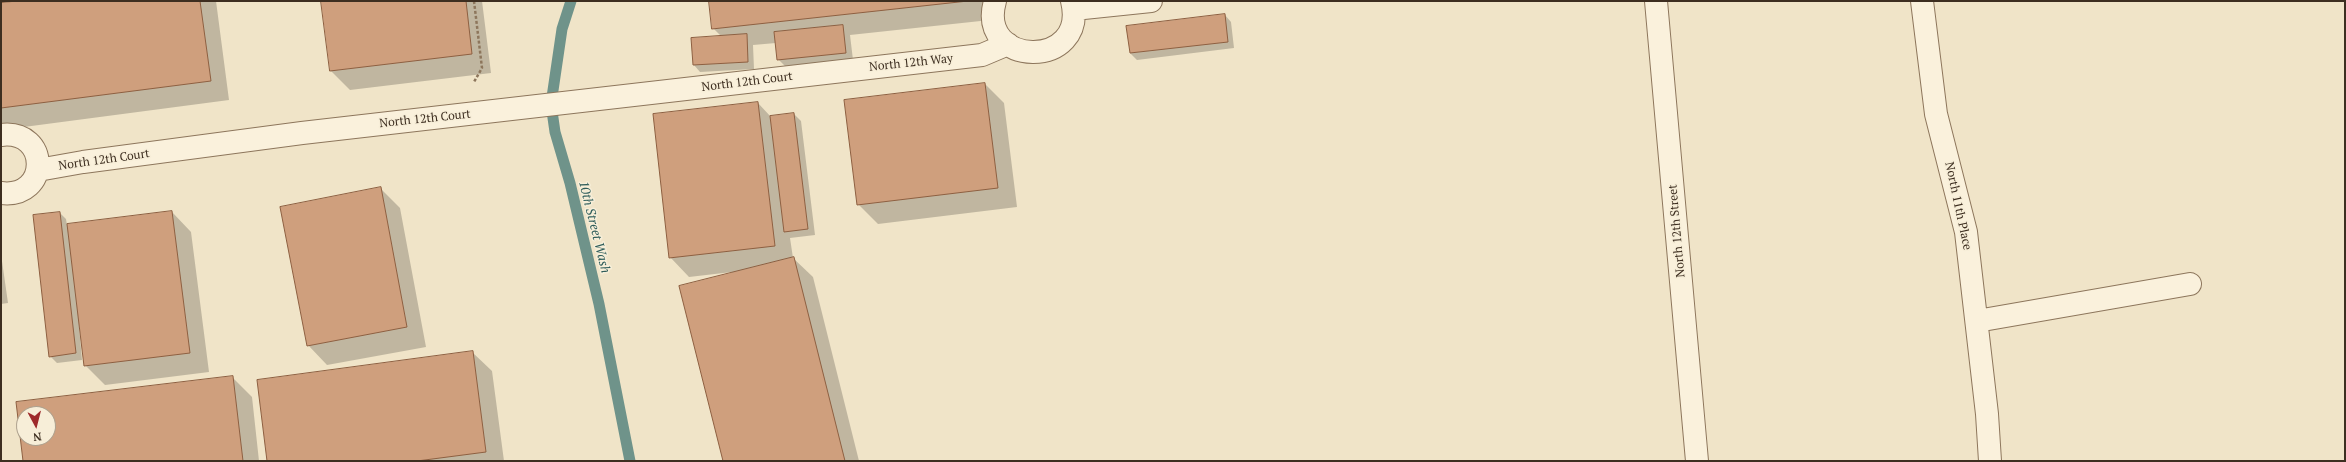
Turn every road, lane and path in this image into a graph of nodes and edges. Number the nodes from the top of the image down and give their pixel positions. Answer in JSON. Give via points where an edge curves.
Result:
{"nodes":[{"id":1,"x":474,"y":1,"type":"edge"},
{"id":2,"x":995,"y":1,"type":"edge"},
{"id":3,"x":1151,"y":1,"type":"edge"},
{"id":4,"x":1656,"y":1,"type":"edge"},
{"id":5,"x":1922,"y":1,"type":"edge"},
{"id":6,"x":1073,"y":5,"type":"edge"},
{"id":7,"x":1008,"y":44,"type":"junction"},
{"id":8,"x":813,"y":74,"type":"joint"},
{"id":9,"x":468,"y":114,"type":"junction"},
{"id":10,"x":1,"y":135,"type":"edge"},
{"id":11,"x":38,"y":170,"type":"junction"},
{"id":12,"x":1,"y":193,"type":"edge"},
{"id":13,"x":2190,"y":284,"type":"dead end"},
{"id":14,"x":1976,"y":321,"type":"junction"},
{"id":15,"x":1697,"y":461,"type":"edge"},
{"id":16,"x":1990,"y":461,"type":"edge"}],
"edges":[{"from":1,"to":9,"type":"path","via":[[482,68],[465,99]]},
{"from":2,"to":7,"type":"street","via":[[993,21],[999,34]]},
{"from":3,"to":6,"type":"street"},
{"from":4,"to":15,"type":"street","name":"North 12th Street"},
{"from":5,"to":14,"type":"street","name":"North 11th Place","via":[[1936,114],[1966,232]]},
{"from":6,"to":7,"type":"street","via":[[1073,22],[1068,35],[1059,44],[1047,51],[1033,54],[1020,51]]},
{"from":7,"to":8,"type":"street","name":"North 12th Way","via":[[982,55]]},
{"from":8,"to":9,"type":"street","name":"North 12th Court"},
{"from":9,"to":11,"type":"street","name":"North 12th Court","via":[[271,137]]},
{"from":10,"to":11,"type":"street","via":[[14,134],[25,139],[33,147],[38,158]]},
{"from":11,"to":12,"type":"street","via":[[33,181],[25,189],[14,194]]},
{"from":13,"to":14,"type":"street"},
{"from":14,"to":16,"type":"street","name":"North 11th Place"}]}
